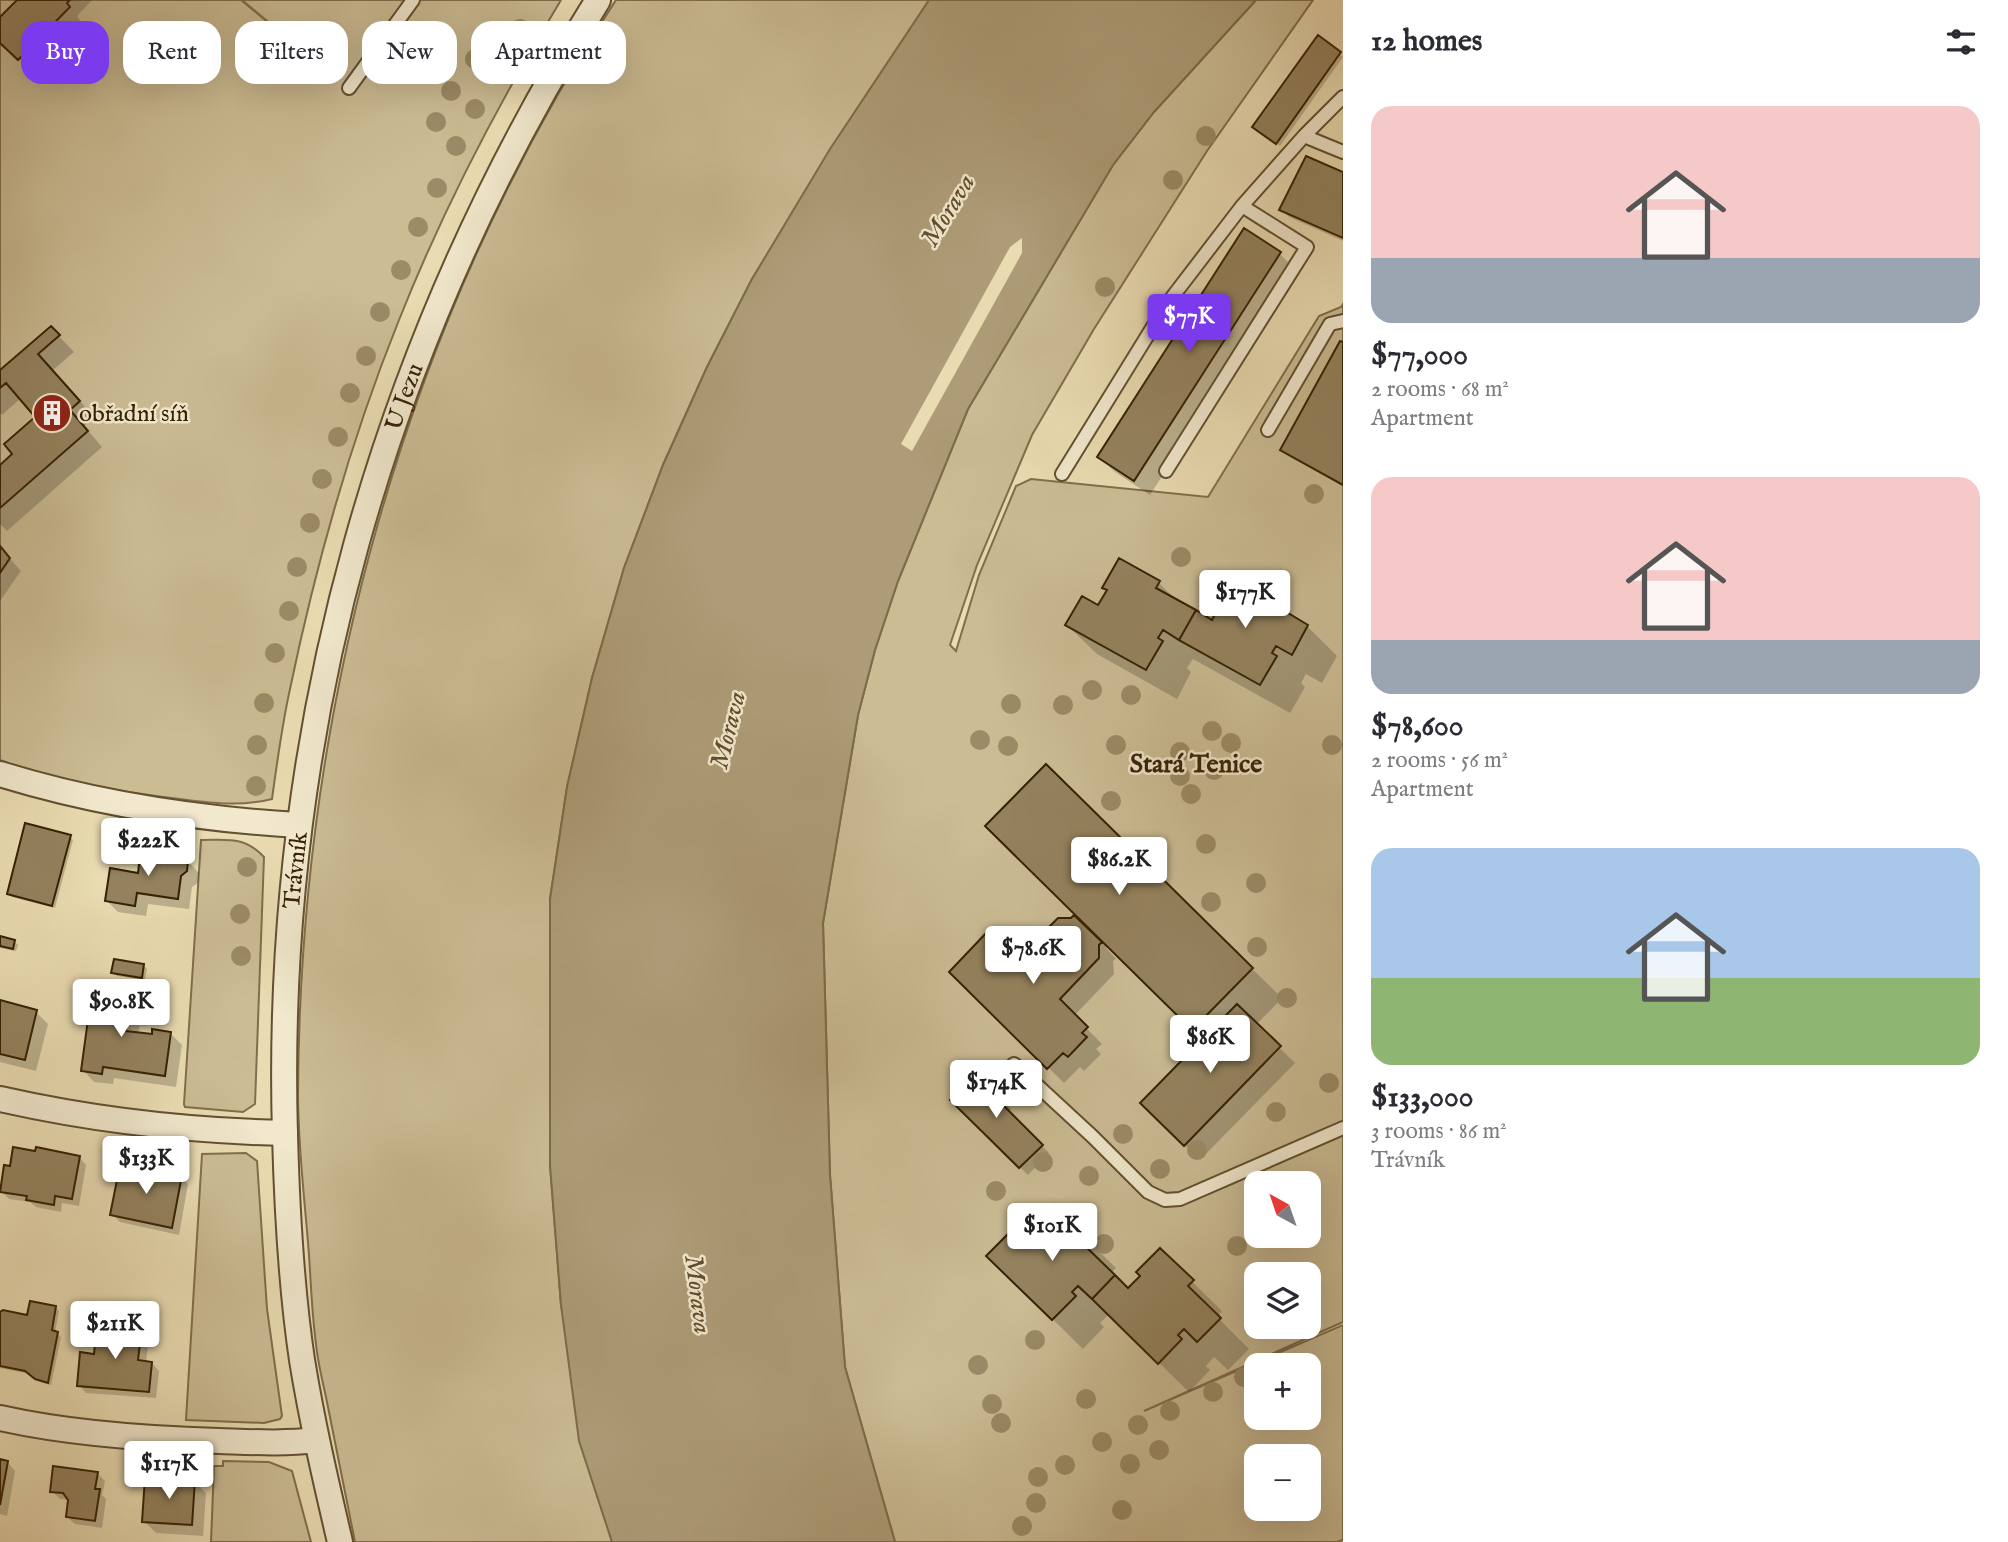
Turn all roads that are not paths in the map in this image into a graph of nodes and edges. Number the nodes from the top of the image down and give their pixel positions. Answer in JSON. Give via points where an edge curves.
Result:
{"nodes":[{"id":1,"x":413,"y":0,"type":"edge"},
{"id":2,"x":598,"y":0,"type":"edge"},
{"id":3,"x":349,"y":89,"type":"dead end"},
{"id":4,"x":1343,"y":97,"type":"edge"},
{"id":5,"x":1304,"y":136,"type":"junction"},
{"id":6,"x":1343,"y":152,"type":"edge"},
{"id":7,"x":1242,"y":206,"type":"junction"},
{"id":8,"x":1343,"y":321,"type":"edge"},
{"id":9,"x":1268,"y":430,"type":"dead end"},
{"id":10,"x":1166,"y":471,"type":"dead end"},
{"id":11,"x":1062,"y":474,"type":"dead end"},
{"id":12,"x":0,"y":774,"type":"edge"},
{"id":13,"x":298,"y":825,"type":"junction"},
{"id":14,"x":990,"y":1086,"type":"dead end"},
{"id":15,"x":0,"y":1099,"type":"edge"},
{"id":16,"x":1343,"y":1128,"type":"edge"},
{"id":17,"x":285,"y":1133,"type":"junction"},
{"id":18,"x":0,"y":1418,"type":"edge"},
{"id":19,"x":316,"y":1440,"type":"junction"},
{"id":20,"x":340,"y":1542,"type":"edge"}],
"edges":[{"from":1,"to":3,"type":"lane"},
{"from":2,"to":13,"type":"street","name":"U Jezu","via":[[517,138],[475,221],[402,397],[352,552],[326,659]]},
{"from":4,"to":5,"type":"lane"},
{"from":5,"to":6,"type":"lane"},
{"from":5,"to":7,"type":"lane"},
{"from":7,"to":10,"type":"lane","via":[[1307,247]]},
{"from":7,"to":11,"type":"lane","via":[[1167,304]]},
{"from":8,"to":9,"type":"lane","via":[[1330,324]]},
{"from":12,"to":13,"type":"street","name":"Trávník","via":[[112,803]]},
{"from":13,"to":17,"type":"street","name":"Trávník","via":[[284,993]]},
{"from":14,"to":16,"type":"lane","via":[[1014,1064],[1147,1192],[1166,1200],[1180,1199]]},
{"from":15,"to":17,"type":"street","via":[[183,1128]]},
{"from":17,"to":19,"type":"street","name":"Trávník","via":[[293,1276]]},
{"from":18,"to":19,"type":"street","via":[[177,1440]]},
{"from":19,"to":20,"type":"street","name":"Trávník"}]}
